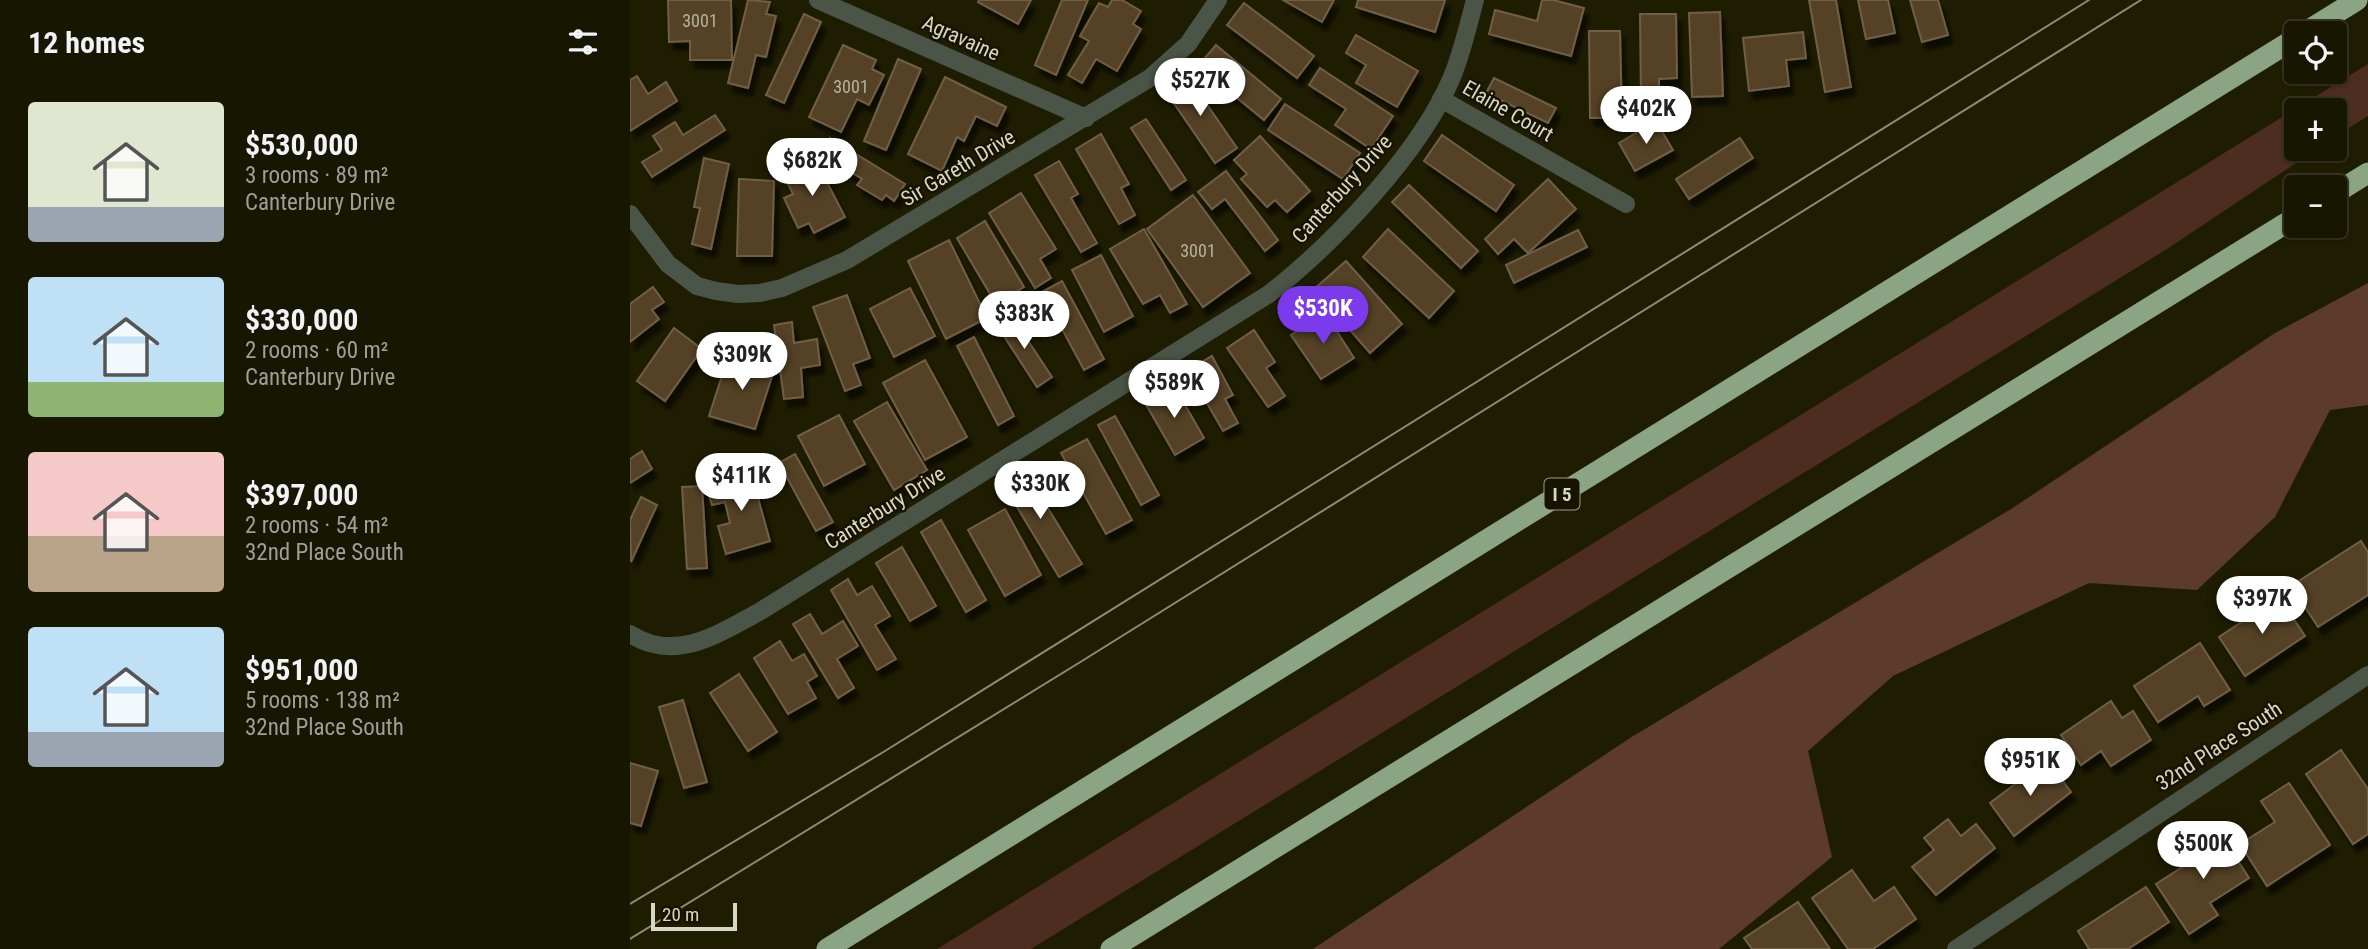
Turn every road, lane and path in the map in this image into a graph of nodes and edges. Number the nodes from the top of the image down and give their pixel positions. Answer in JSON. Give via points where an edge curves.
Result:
{"nodes":[{"id":1,"x":818,"y":0,"type":"edge"},
{"id":2,"x":1217,"y":0,"type":"edge"},
{"id":3,"x":1475,"y":0,"type":"edge"},
{"id":4,"x":2357,"y":0,"type":"edge"},
{"id":5,"x":2323,"y":21,"type":"edge"},
{"id":6,"x":2284,"y":45,"type":"edge"},
{"id":7,"x":1441,"y":99,"type":"junction"},
{"id":8,"x":1086,"y":118,"type":"junction"},
{"id":9,"x":2368,"y":173,"type":"edge"},
{"id":10,"x":2347,"y":186,"type":"edge"},
{"id":11,"x":1626,"y":204,"type":"dead end"},
{"id":12,"x":630,"y":214,"type":"edge"},
{"id":13,"x":2284,"y":224,"type":"edge"},
{"id":14,"x":630,"y":634,"type":"edge"},
{"id":15,"x":2368,"y":675,"type":"edge"},
{"id":16,"x":827,"y":949,"type":"edge"},
{"id":17,"x":1111,"y":949,"type":"edge"},
{"id":18,"x":1956,"y":949,"type":"edge"}],
"edges":[{"from":1,"to":8,"type":"street","name":"Agravaine"},
{"from":2,"to":8,"type":"street","name":"Sir Gareth Drive","via":[[1188,44],[1150,78]]},
{"from":3,"to":7,"type":"street","name":"Canterbury Drive"},
{"from":4,"to":5,"type":"highway"},
{"from":6,"to":16,"type":"highway","number":"I 5"},
{"from":7,"to":11,"type":"street","name":"Elaine Court"},
{"from":7,"to":14,"type":"street","name":"Canterbury Drive","via":[[1403,156],[1355,214],[1300,269],[1245,310],[759,612],[682,646],[654,645]]},
{"from":8,"to":12,"type":"street","name":"Sir Gareth Drive","via":[[847,260],[771,291],[738,294],[697,286],[668,264]]},
{"from":9,"to":10,"type":"highway"},
{"from":13,"to":17,"type":"highway"},
{"from":15,"to":18,"type":"street","name":"32nd Place South"}]}
